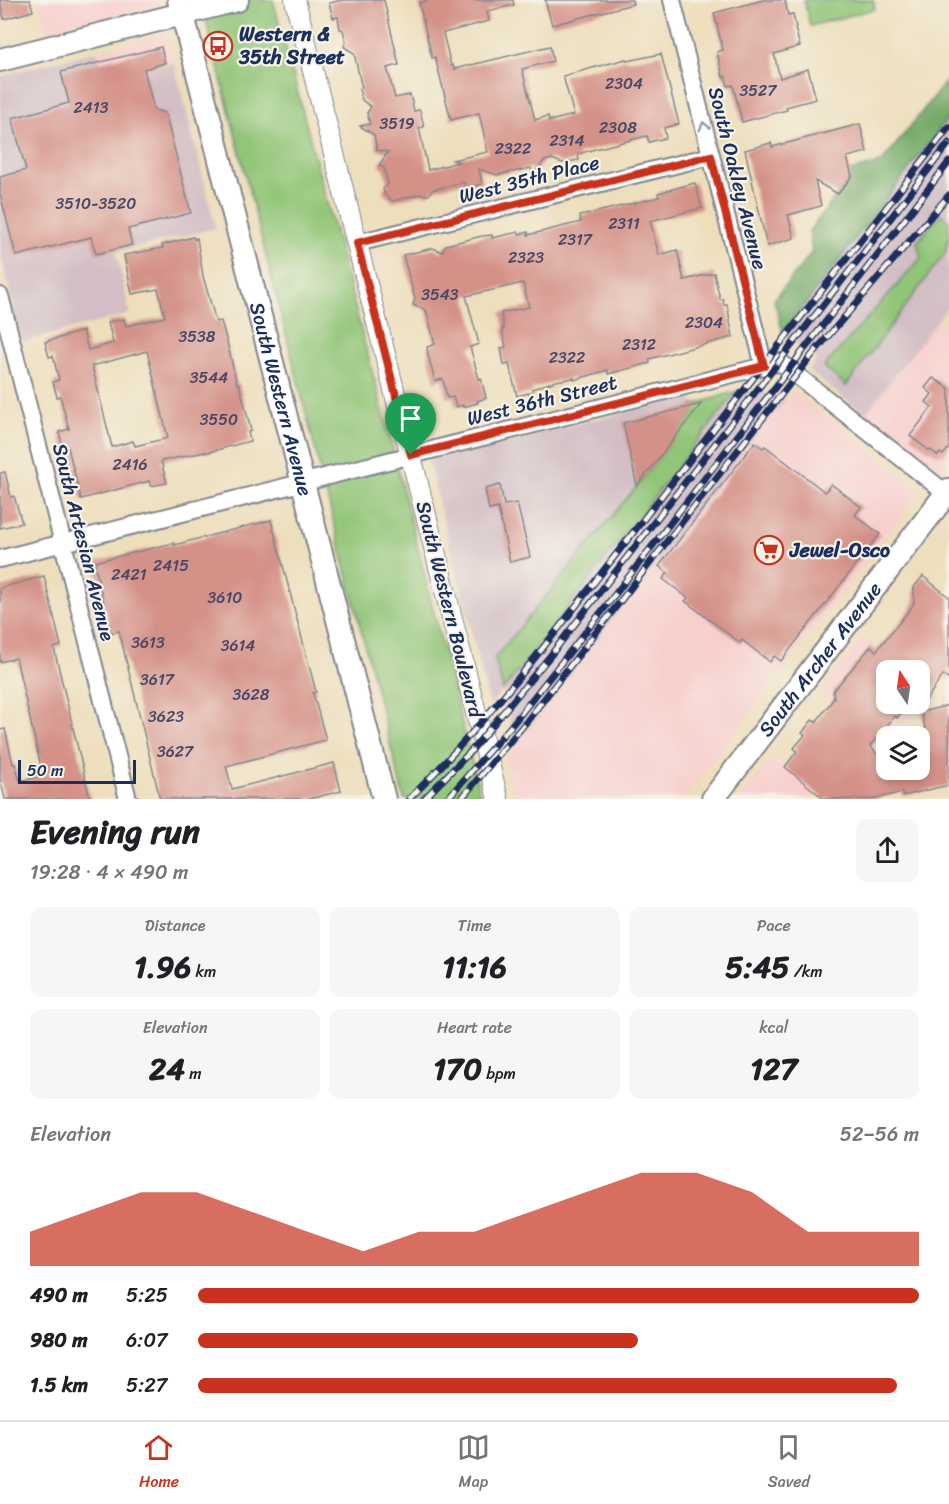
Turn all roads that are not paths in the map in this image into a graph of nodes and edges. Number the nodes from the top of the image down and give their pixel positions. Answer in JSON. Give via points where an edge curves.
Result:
{"nodes":[{"id":1,"x":237,"y":0,"type":"edge"},
{"id":2,"x":295,"y":0,"type":"edge"},
{"id":3,"x":672,"y":0,"type":"edge"},
{"id":4,"x":181,"y":7,"type":"edge"},
{"id":5,"x":0,"y":60,"type":"edge"},
{"id":6,"x":711,"y":156,"type":"junction"},
{"id":7,"x":357,"y":243,"type":"junction"},
{"id":8,"x":0,"y":296,"type":"edge"},
{"id":9,"x":772,"y":364,"type":"junction"},
{"id":10,"x":411,"y":455,"type":"junction"},
{"id":11,"x":303,"y":483,"type":"junction"},
{"id":12,"x":948,"y":492,"type":"edge"},
{"id":13,"x":63,"y":544,"type":"junction"},
{"id":14,"x":0,"y":560,"type":"edge"},
{"id":15,"x":128,"y":799,"type":"edge"},
{"id":16,"x":384,"y":799,"type":"edge"},
{"id":17,"x":498,"y":799,"type":"edge"},
{"id":18,"x":713,"y":799,"type":"edge"}],
"edges":[{"from":1,"to":4,"type":"main road"},
{"from":2,"to":7,"type":"street","name":"South Western Boulevard"},
{"from":6,"to":3,"type":"street","name":"South Oakley Avenue","one_way":true},
{"from":4,"to":5,"type":"main road"},
{"from":4,"to":11,"type":"main road","name":"South Western Avenue"},
{"from":6,"to":7,"type":"street","name":"West 35th Place"},
{"from":6,"to":9,"type":"street","name":"South Oakley Avenue"},
{"from":7,"to":10,"type":"street","name":"South Western Boulevard"},
{"from":8,"to":13,"type":"street","name":"South Artesian Avenue"},
{"from":9,"to":10,"type":"street","name":"West 36th Street"},
{"from":9,"to":12,"type":"street"},
{"from":10,"to":11,"type":"street","name":"West 36th Street"},
{"from":10,"to":17,"type":"street","name":"South Western Boulevard"},
{"from":11,"to":13,"type":"street","name":"West 36th Street"},
{"from":11,"to":16,"type":"main road","name":"South Western Avenue"},
{"from":12,"to":18,"type":"main road","name":"South Archer Avenue"},
{"from":13,"to":14,"type":"street","name":"West 36th Street"},
{"from":13,"to":15,"type":"street","name":"South Artesian Avenue"}]}
